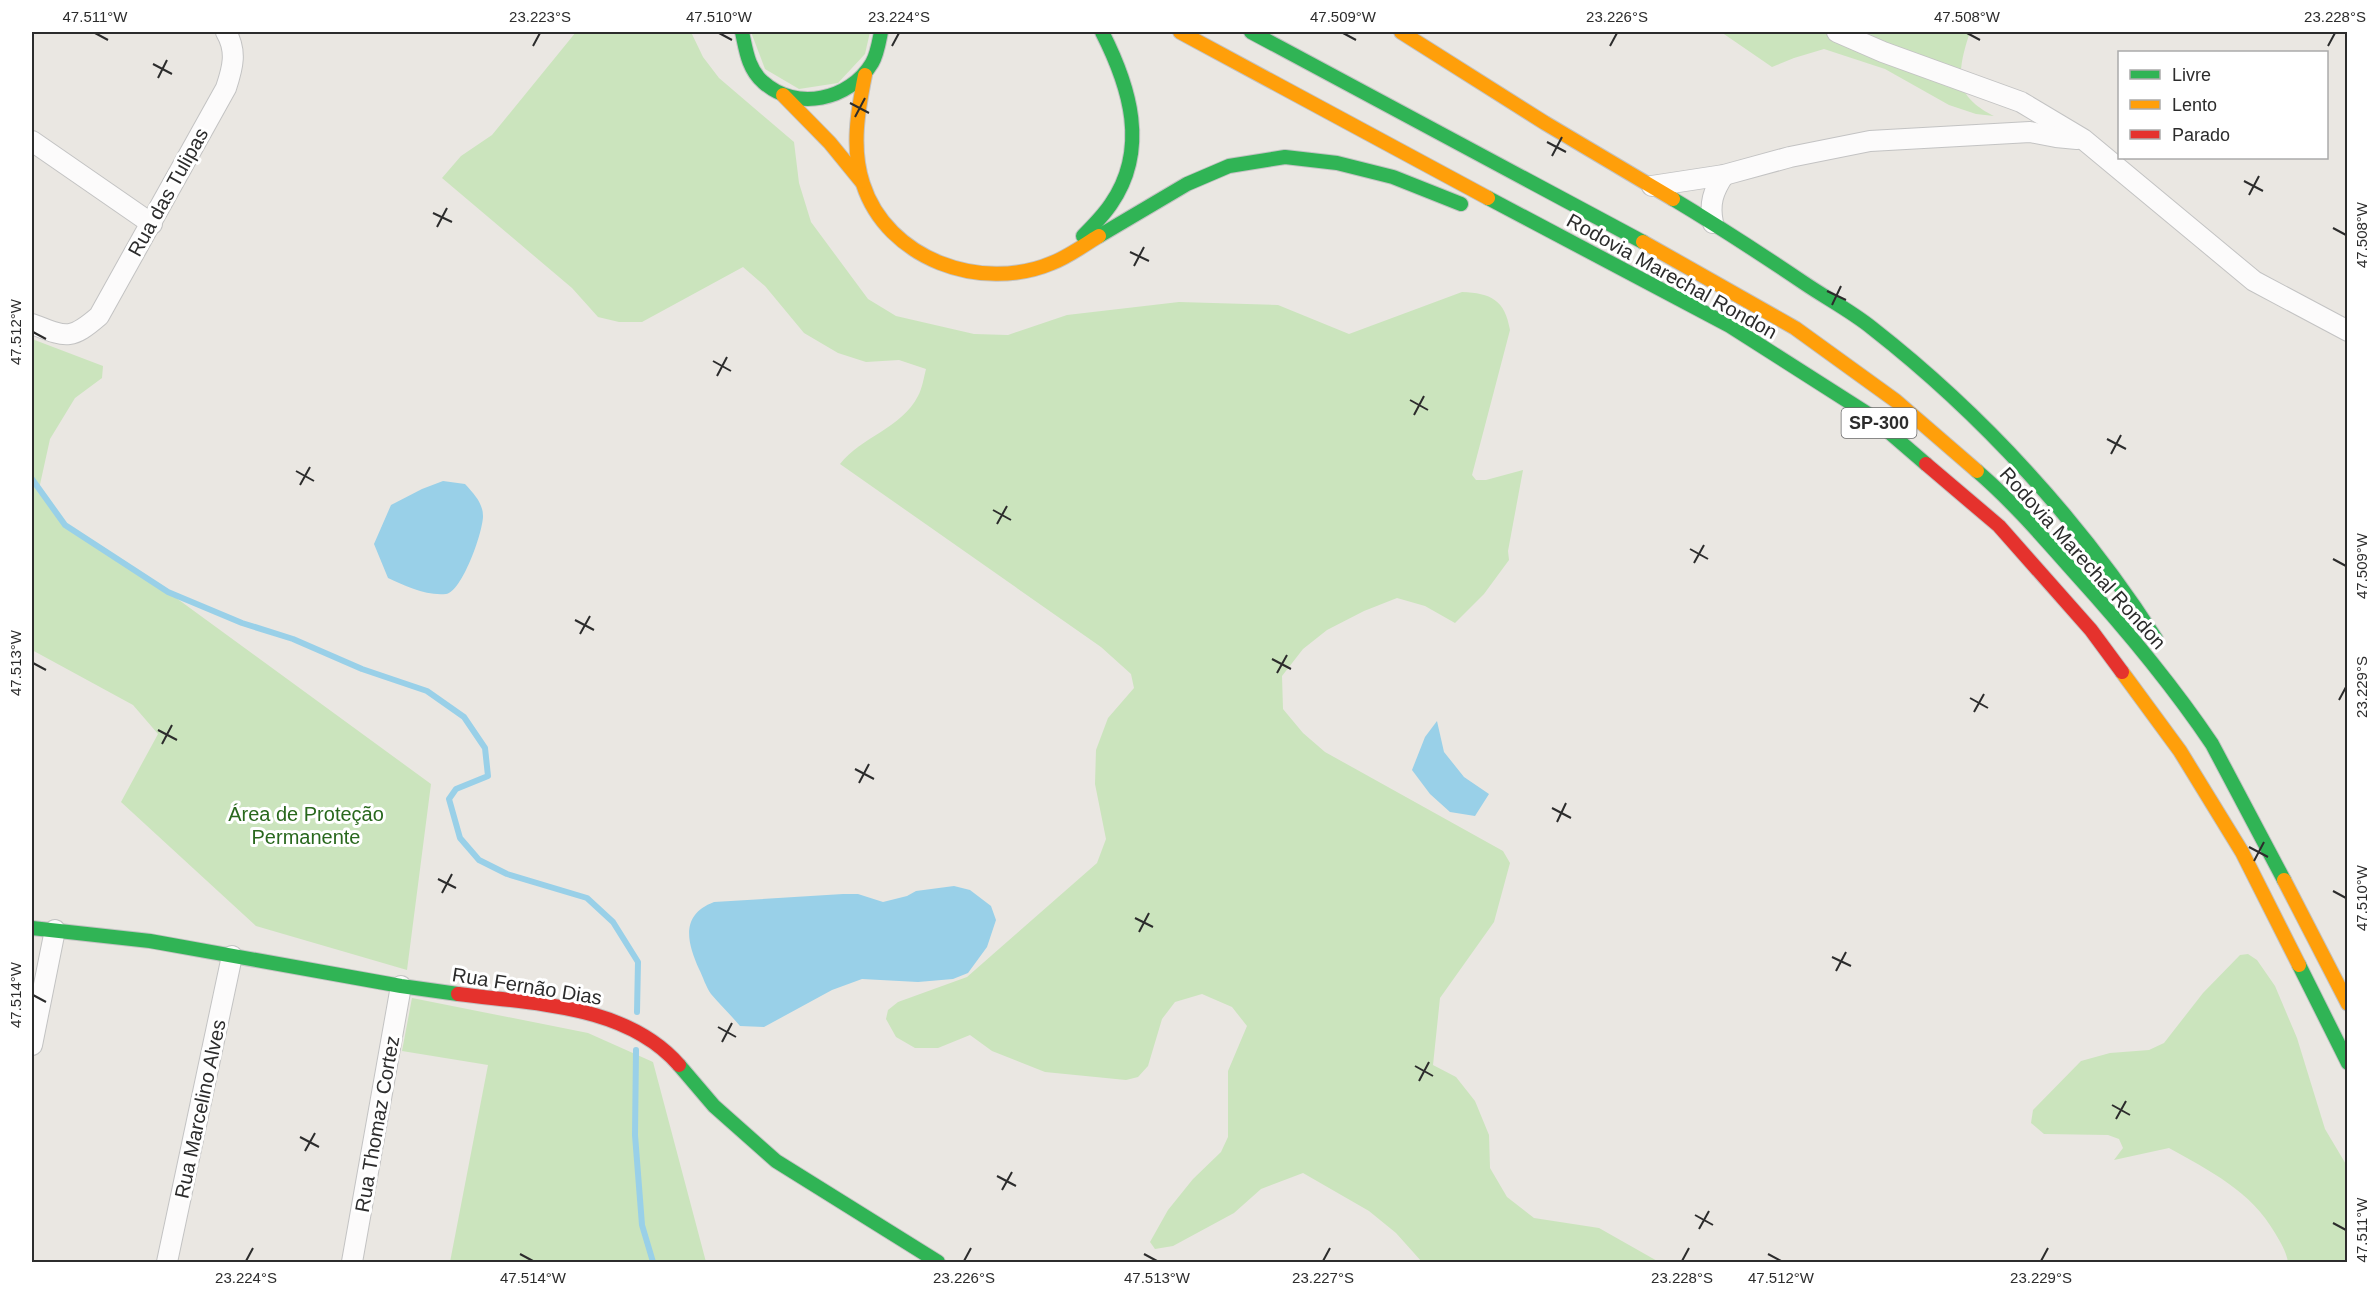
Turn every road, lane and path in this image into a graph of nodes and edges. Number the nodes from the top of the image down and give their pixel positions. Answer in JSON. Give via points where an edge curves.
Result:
{"nodes":[{"id":1,"x":742,"y":32,"type":"edge"},
{"id":2,"x":881,"y":32,"type":"edge"},
{"id":3,"x":1102,"y":32,"type":"edge"},
{"id":4,"x":1180,"y":32,"type":"edge"},
{"id":5,"x":1251,"y":32,"type":"edge"},
{"id":6,"x":1401,"y":32,"type":"edge"},
{"id":7,"x":1837,"y":32,"type":"edge"},
{"id":8,"x":229,"y":37,"type":"edge"},
{"id":9,"x":865,"y":75,"type":"junction"},
{"id":10,"x":783,"y":95,"type":"junction"},
{"id":11,"x":2083,"y":139,"type":"junction"},
{"id":12,"x":32,"y":141,"type":"edge"},
{"id":13,"x":1724,"y":175,"type":"junction"},
{"id":14,"x":862,"y":182,"type":"junction"},
{"id":15,"x":1652,"y":186,"type":"junction"},
{"id":16,"x":1469,"y":208,"type":"dead end"},
{"id":17,"x":1503,"y":221,"type":"dead end"},
{"id":18,"x":1713,"y":223,"type":"junction"},
{"id":19,"x":152,"y":224,"type":"junction"},
{"id":20,"x":1064,"y":258,"type":"junction"},
{"id":21,"x":1624,"y":272,"type":"junction"},
{"id":22,"x":32,"y":324,"type":"edge"},
{"id":23,"x":2348,"y":331,"type":"edge"},
{"id":24,"x":2161,"y":648,"type":"dead end"},
{"id":25,"x":2174,"y":668,"type":"dead end"},
{"id":26,"x":2212,"y":744,"type":"junction"},
{"id":27,"x":32,"y":928,"type":"edge"},
{"id":28,"x":55,"y":930,"type":"junction"},
{"id":29,"x":232,"y":956,"type":"junction"},
{"id":30,"x":401,"y":986,"type":"junction"},
{"id":31,"x":2348,"y":1004,"type":"edge"},
{"id":32,"x":32,"y":1045,"type":"edge"},
{"id":33,"x":2348,"y":1063,"type":"edge"},
{"id":34,"x":167,"y":1263,"type":"edge"},
{"id":35,"x":352,"y":1263,"type":"edge"},
{"id":36,"x":938,"y":1263,"type":"edge"}],
"edges":[{"from":1,"to":10,"type":"main road","via":[[749,64],[764,82]]},
{"from":2,"to":9,"type":"main road","via":[[874,60]]},
{"from":3,"to":20,"type":"main road","via":[[1127,88],[1134,151],[1113,201]]},
{"from":4,"to":21,"type":"main road","name":"Rodovia Marechal Rondon","number":"SP-300"},
{"from":5,"to":26,"type":"main road","name":"Rodovia Marechal Rondon","number":"SP-300","via":[[1699,272],[1795,328],[1896,400],[2009,499],[2125,628]]},
{"from":6,"to":15,"type":"main road"},
{"from":7,"to":11,"type":"street","via":[[2021,102]]},
{"from":8,"to":19,"type":"street","name":"Rua das Tulipas","via":[[234,65],[226,88]]},
{"from":9,"to":10,"type":"main road","via":[[848,90],[827,99],[804,101]]},
{"from":9,"to":14,"type":"main road","via":[[857,148]]},
{"from":10,"to":14,"type":"main road"},
{"from":11,"to":13,"type":"street","via":[[2030,132],[1870,141]]},
{"from":11,"to":23,"type":"street","via":[[2254,281]]},
{"from":12,"to":19,"type":"street"},
{"from":13,"to":15,"type":"street"},
{"from":13,"to":18,"type":"street","via":[[1713,192]]},
{"from":14,"to":20,"type":"main road","via":[[885,224],[906,244],[957,269],[1005,275],[1029,272]]},
{"from":15,"to":18,"type":"main road"},
{"from":16,"to":20,"type":"main road","via":[[1393,177],[1337,163],[1285,157],[1229,166],[1188,184]]},
{"from":17,"to":21,"type":"main road"},
{"from":18,"to":24,"type":"main road","via":[[1871,327],[1946,392],[2053,499],[2123,588]]},
{"from":19,"to":22,"type":"street","name":"Rua das Tulipas","via":[[99,316],[81,332],[60,335]]},
{"from":21,"to":33,"type":"main road","name":"Rodovia Marechal Rondon","number":"SP-300","via":[[1730,326],[1868,414],[1999,526],[2091,630],[2180,751],[2242,852]]},
{"from":25,"to":26,"type":"main road"},
{"from":26,"to":31,"type":"main road","name":"Rodovia Marechal Rondon","number":"SP-300"},
{"from":27,"to":28,"type":"main road","name":"Rua Fernão Dias"},
{"from":28,"to":29,"type":"main road","name":"Rua Fernão Dias"},
{"from":28,"to":32,"type":"street"},
{"from":29,"to":30,"type":"main road","name":"Rua Fernão Dias"},
{"from":29,"to":34,"type":"street","name":"Rua Marcelino Alves"},
{"from":30,"to":35,"type":"street","name":"Rua Thomaz Cortez"},
{"from":30,"to":36,"type":"main road","name":"Rua Fernão Dias","via":[[581,1011],[622,1023],[648,1037],[672,1057],[714,1106],[776,1161]]}]}
